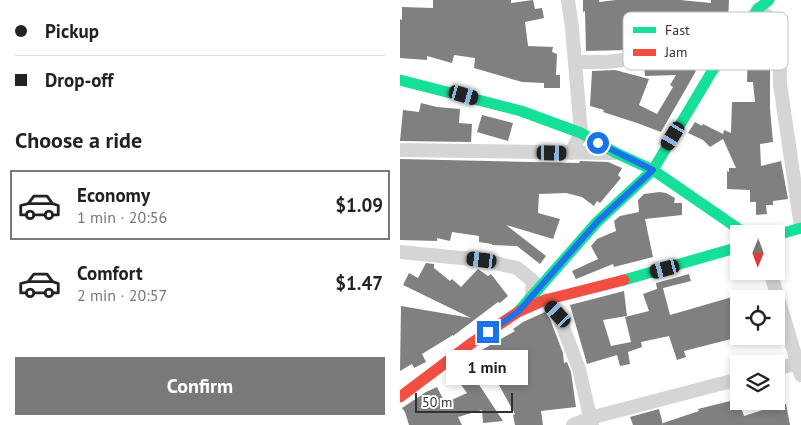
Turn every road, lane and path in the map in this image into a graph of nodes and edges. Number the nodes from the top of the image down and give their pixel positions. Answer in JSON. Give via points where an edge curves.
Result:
{"nodes":[{"id":1,"x":568,"y":0,"type":"edge"},
{"id":2,"x":623,"y":60,"type":"edge"},
{"id":3,"x":575,"y":62,"type":"junction"},
{"id":4,"x":713,"y":70,"type":"edge"},
{"id":5,"x":779,"y":70,"type":"edge"},
{"id":6,"x":400,"y":80,"type":"edge"},
{"id":7,"x":581,"y":133,"type":"junction"},
{"id":8,"x":400,"y":150,"type":"edge"},
{"id":9,"x":571,"y":153,"type":"junction"},
{"id":10,"x":616,"y":153,"type":"junction"},
{"id":11,"x":653,"y":170,"type":"junction"},
{"id":12,"x":733,"y":225,"type":"edge"},
{"id":13,"x":801,"y":228,"type":"edge"},
{"id":14,"x":785,"y":232,"type":"edge"},
{"id":15,"x":730,"y":250,"type":"edge"},
{"id":16,"x":400,"y":252,"type":"edge"},
{"id":17,"x":773,"y":280,"type":"edge"},
{"id":18,"x":539,"y":298,"type":"junction"},
{"id":19,"x":785,"y":369,"type":"edge"},
{"id":20,"x":800,"y":369,"type":"edge"},
{"id":21,"x":730,"y":382,"type":"edge"},
{"id":22,"x":400,"y":396,"type":"edge"},
{"id":23,"x":591,"y":422,"type":"edge"},
{"id":24,"x":573,"y":425,"type":"edge"}],
"edges":[{"from":1,"to":3,"type":"street"},
{"from":2,"to":3,"type":"street"},
{"from":3,"to":7,"type":"street"},
{"from":4,"to":11,"type":"street"},
{"from":5,"to":13,"type":"street"},
{"from":6,"to":7,"type":"street","via":[[521,111]]},
{"from":7,"to":9,"type":"street"},
{"from":7,"to":10,"type":"street"},
{"from":8,"to":9,"type":"street"},
{"from":9,"to":10,"type":"street"},
{"from":10,"to":11,"type":"street"},
{"from":11,"to":12,"type":"street"},
{"from":11,"to":18,"type":"street","via":[[597,222]]},
{"from":13,"to":14,"type":"street"},
{"from":15,"to":18,"type":"street","via":[[665,269]]},
{"from":16,"to":18,"type":"street","via":[[482,260],[518,268],[533,281]]},
{"from":17,"to":20,"type":"street"},
{"from":18,"to":22,"type":"street"},
{"from":18,"to":23,"type":"street","via":[[558,314],[579,368]]},
{"from":19,"to":20,"type":"street"},
{"from":21,"to":23,"type":"street"},
{"from":23,"to":24,"type":"street"}]}
